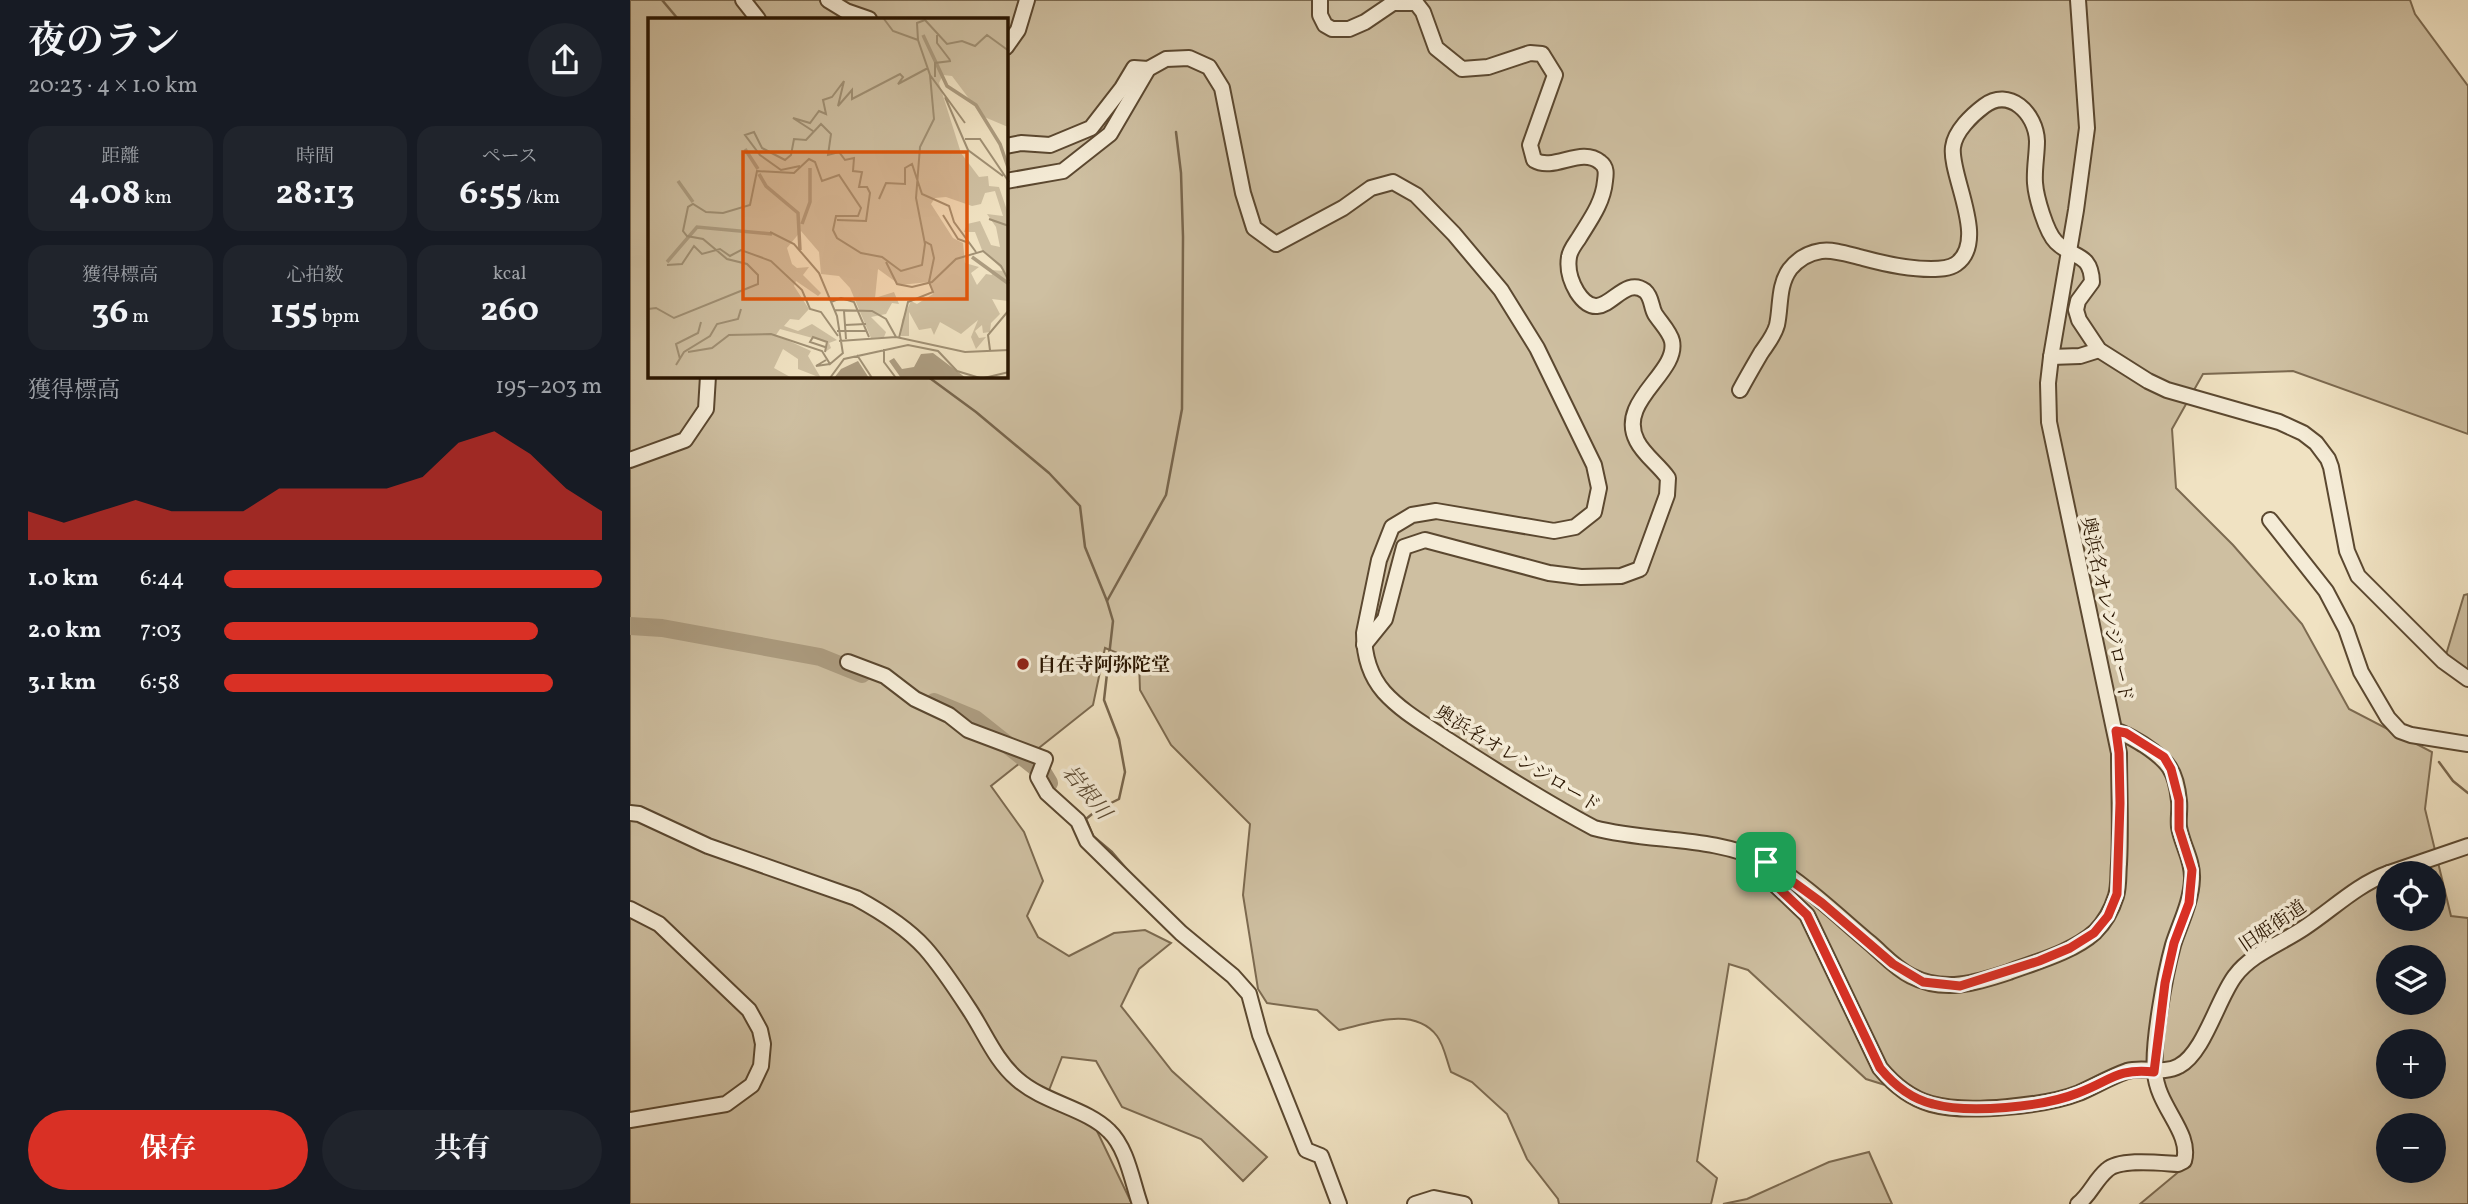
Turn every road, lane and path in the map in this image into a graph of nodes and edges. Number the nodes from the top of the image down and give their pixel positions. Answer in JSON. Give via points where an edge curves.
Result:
{"nodes":[{"id":1,"x":743,"y":0,"type":"edge"},
{"id":2,"x":828,"y":0,"type":"edge"},
{"id":3,"x":1027,"y":0,"type":"edge"},
{"id":4,"x":1320,"y":0,"type":"edge"},
{"id":5,"x":2078,"y":0,"type":"edge"},
{"id":6,"x":757,"y":18,"type":"edge"},
{"id":7,"x":867,"y":18,"type":"edge"},
{"id":8,"x":1008,"y":44,"type":"edge"},
{"id":9,"x":1148,"y":69,"type":"junction"},
{"id":10,"x":1008,"y":146,"type":"edge"},
{"id":11,"x":1008,"y":181,"type":"edge"},
{"id":12,"x":2068,"y":251,"type":"junction"},
{"id":13,"x":2099,"y":350,"type":"junction"},
{"id":14,"x":2051,"y":357,"type":"junction"},
{"id":15,"x":708,"y":378,"type":"edge"},
{"id":16,"x":1740,"y":390,"type":"dead end"},
{"id":17,"x":630,"y":460,"type":"edge"},
{"id":18,"x":2270,"y":520,"type":"dead end"},
{"id":19,"x":1364,"y":645,"type":"junction"},
{"id":20,"x":848,"y":662,"type":"dead end"},
{"id":21,"x":2468,"y":679,"type":"edge"},
{"id":22,"x":2116,"y":731,"type":"junction"},
{"id":23,"x":2468,"y":744,"type":"edge"},
{"id":24,"x":630,"y":813,"type":"edge"},
{"id":25,"x":2468,"y":846,"type":"edge"},
{"id":26,"x":2424,"y":861,"type":"edge"},
{"id":27,"x":1766,"y":862,"type":"junction"},
{"id":28,"x":2376,"y":878,"type":"edge"},
{"id":29,"x":630,"y":909,"type":"edge"},
{"id":30,"x":2154,"y":1072,"type":"junction"},
{"id":31,"x":630,"y":1120,"type":"edge"},
{"id":32,"x":1140,"y":1204,"type":"edge"},
{"id":33,"x":1339,"y":1204,"type":"edge"},
{"id":34,"x":1415,"y":1204,"type":"edge"},
{"id":35,"x":1464,"y":1204,"type":"edge"},
{"id":36,"x":2077,"y":1204,"type":"edge"}],
"edges":[{"from":1,"to":6,"type":"street"},
{"from":2,"to":7,"type":"street"},
{"from":3,"to":8,"type":"street","via":[[1018,30]]},
{"from":4,"to":19,"type":"street","via":[[1320,15],[1332,29],[1349,29],[1393,3],[1416,3],[1436,48],[1462,69],[1542,54],[1555,75],[1530,145],[1534,160],[1551,163],[1590,157],[1606,170],[1598,208],[1569,253],[1569,274],[1576,290],[1591,306],[1602,305],[1626,289],[1643,289],[1672,342],[1671,357],[1634,412],[1637,443],[1668,478],[1667,495],[1640,569],[1621,576],[1549,573],[1426,540],[1404,547],[1385,620]]},
{"from":5,"to":12,"type":"street","name":"奥浜名オレンジロード","via":[[2087,128]]},
{"from":9,"to":10,"type":"street","via":[[1134,68],[1091,128],[1050,145]]},
{"from":9,"to":11,"type":"street","via":[[1110,134],[1063,171]]},
{"from":9,"to":19,"type":"street","name":"奥浜名オレンジロード","via":[[1166,60],[1189,58],[1209,67],[1222,88],[1242,193],[1255,228],[1276,244],[1371,188],[1393,182],[1416,195],[1501,290],[1537,348],[1594,465],[1599,488],[1594,512],[1575,527],[1554,531],[1436,511],[1412,516],[1392,527],[1378,560]]},
{"from":12,"to":13,"type":"street","via":[[2090,266],[2092,282],[2077,310]]},
{"from":12,"to":14,"type":"street","name":"奥浜名オレンジロード"},
{"from":12,"to":16,"type":"street","via":[[2054,241],[2039,204],[2033,124],[2021,105],[1994,99],[1959,131],[1953,147],[1969,221],[1964,255],[1943,269],[1913,269],[1823,251],[1801,258],[1785,276],[1777,326]]},
{"from":13,"to":14,"type":"street"},
{"from":13,"to":21,"type":"street","via":[[2157,386],[2279,422],[2316,443],[2331,467],[2347,551],[2358,576],[2443,661]]},
{"from":14,"to":22,"type":"street","name":"奥浜名オレンジロード","via":[[2049,422]]},
{"from":15,"to":17,"type":"street","via":[[706,409],[685,440]]},
{"from":18,"to":23,"type":"street","via":[[2326,591],[2361,672],[2388,718],[2411,735]]},
{"from":19,"to":27,"type":"street","name":"奥浜名オレンジロード","via":[[1369,668],[1400,708],[1594,828],[1684,840]]},
{"from":20,"to":33,"type":"street","via":[[885,676],[968,730],[1045,759],[1038,777],[1047,793],[1077,821],[1087,841],[1249,994],[1260,1035],[1306,1150],[1321,1156]]},
{"from":22,"to":27,"type":"street","name":"奥浜名オレンジロード","via":[[2120,803],[2117,894],[2094,933],[2039,961],[1960,986],[1923,982],[1893,964]]},
{"from":22,"to":30,"type":"street","via":[[2164,757],[2171,769],[2179,800],[2179,829],[2192,870],[2189,903],[2165,983]]},
{"from":24,"to":32,"type":"street","via":[[856,898],[879,911],[925,947],[1016,1079],[1110,1131],[1122,1150]]},
{"from":25,"to":26,"type":"street","name":"旧姫街道"},
{"from":27,"to":30,"type":"street","name":"旧姫街道","via":[[1767,877],[1807,915],[1880,1068],[1894,1085],[1932,1104],[2018,1106],[2077,1094],[2132,1070]]},
{"from":28,"to":30,"type":"street","name":"旧姫街道","via":[[2251,959],[2235,976],[2195,1051],[2180,1066]]},
{"from":29,"to":31,"type":"street","via":[[659,924],[749,1010],[763,1044],[761,1066],[752,1086],[726,1104]]},
{"from":30,"to":36,"type":"street","via":[[2163,1104],[2184,1138],[2184,1161],[2117,1164],[2106,1170]]},
{"from":34,"to":35,"type":"street","via":[[1434,1198]]}]}
